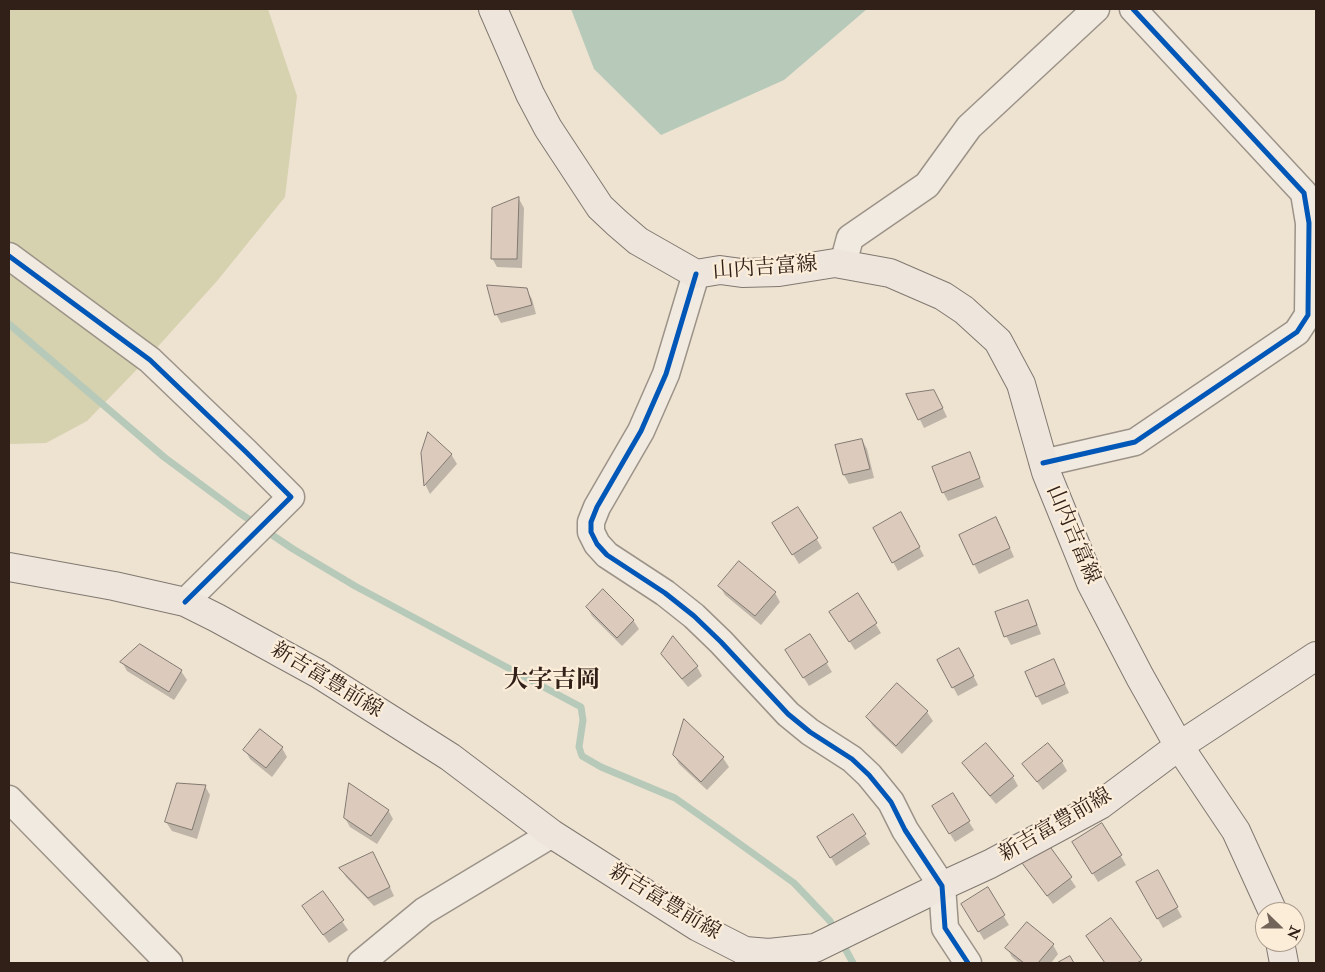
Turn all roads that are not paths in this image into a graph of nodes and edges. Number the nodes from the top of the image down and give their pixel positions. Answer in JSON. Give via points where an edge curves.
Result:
{"nodes":[{"id":1,"x":493,"y":9,"type":"edge"},
{"id":2,"x":1096,"y":9,"type":"edge"},
{"id":3,"x":1133,"y":9,"type":"edge"},
{"id":4,"x":1313,"y":222,"type":"edge"},
{"id":5,"x":9,"y":256,"type":"edge"},
{"id":6,"x":843,"y":264,"type":"junction"},
{"id":7,"x":696,"y":274,"type":"junction"},
{"id":8,"x":1043,"y":463,"type":"junction"},
{"id":9,"x":9,"y":567,"type":"edge"},
{"id":10,"x":185,"y":602,"type":"junction"},
{"id":11,"x":1316,"y":656,"type":"edge"},
{"id":12,"x":1179,"y":746,"type":"junction"},
{"id":13,"x":9,"y":799,"type":"edge"},
{"id":14,"x":552,"y":834,"type":"junction"},
{"id":15,"x":942,"y":886,"type":"junction"},
{"id":16,"x":1268,"y":902,"type":"edge"},
{"id":17,"x":169,"y":963,"type":"edge"},
{"id":18,"x":361,"y":963,"type":"edge"},
{"id":19,"x":968,"y":963,"type":"edge"}],
"edges":[{"from":1,"to":7,"type":"main road","name":"山内吉富線","via":[[548,128],[600,207],[638,241]]},
{"from":2,"to":6,"type":"street","via":[[969,127],[927,185],[850,238]]},
{"from":3,"to":4,"type":"street","via":[[1304,193]]},
{"from":4,"to":8,"type":"street","via":[[1308,315],[1296,332],[1135,442]]},
{"from":5,"to":10,"type":"street","via":[[150,360],[291,497]]},
{"from":6,"to":7,"type":"main road","name":"山内吉富線","via":[[836,262],[778,272],[720,270]]},
{"from":6,"to":8,"type":"main road","name":"山内吉富線","via":[[890,273],[943,296],[998,341],[1021,384]]},
{"from":7,"to":15,"type":"street","via":[[666,374],[641,431],[598,506],[591,522],[591,532],[607,555],[694,616],[788,714],[852,759],[869,775],[891,802],[905,830]]},
{"from":8,"to":12,"type":"main road","name":"山内吉富線","via":[[1091,583]]},
{"from":9,"to":10,"type":"main road","name":"新吉富豊前線"},
{"from":10,"to":14,"type":"main road","name":"新吉富豊前線","via":[[319,674],[450,757]]},
{"from":11,"to":12,"type":"main road","name":"新吉富豊前線"},
{"from":12,"to":15,"type":"main road","name":"新吉富豊前線","via":[[1100,805]]},
{"from":12,"to":16,"type":"main road","name":"山内吉富線","via":[[1236,831]]},
{"from":13,"to":17,"type":"street"},
{"from":14,"to":15,"type":"main road","name":"新吉富豊前線","via":[[698,927],[745,951],[769,953],[815,948]]},
{"from":14,"to":18,"type":"street","via":[[424,911]]},
{"from":15,"to":19,"type":"street","via":[[945,928]]}]}
